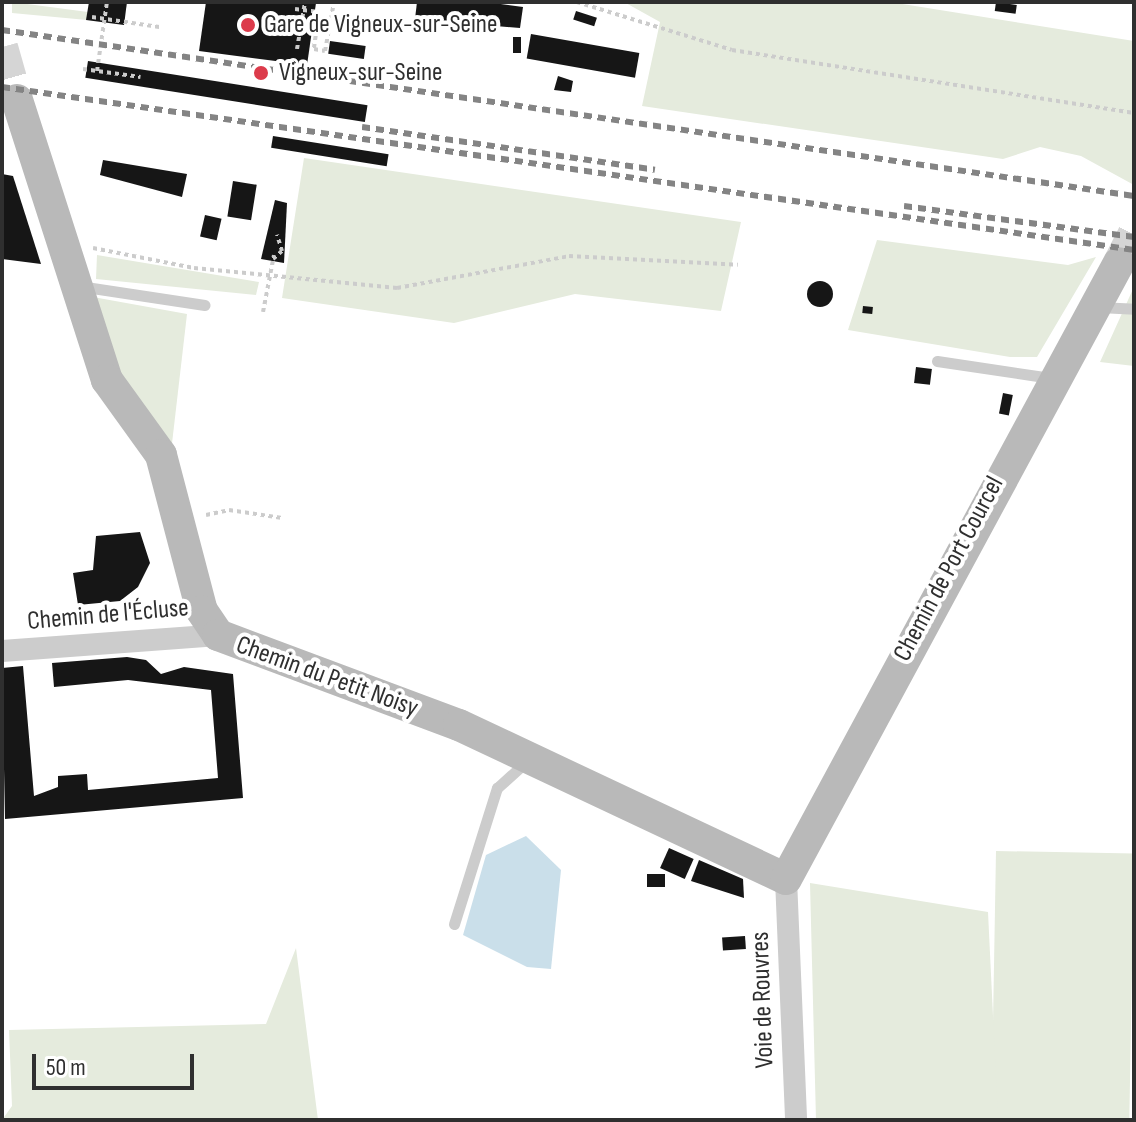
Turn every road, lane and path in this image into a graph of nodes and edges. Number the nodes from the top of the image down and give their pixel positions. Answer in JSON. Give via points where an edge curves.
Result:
{"nodes":[{"id":1,"x":107,"y":2,"type":"edge"},
{"id":2,"x":305,"y":2,"type":"edge"},
{"id":3,"x":334,"y":2,"type":"edge"},
{"id":4,"x":577,"y":2,"type":"edge"},
{"id":5,"x":295,"y":9,"type":"dead end"},
{"id":6,"x":303,"y":10,"type":"junction"},
{"id":7,"x":92,"y":17,"type":"dead end"},
{"id":8,"x":104,"y":18,"type":"junction"},
{"id":9,"x":301,"y":24,"type":"junction"},
{"id":10,"x":159,"y":27,"type":"dead end"},
{"id":11,"x":307,"y":32,"type":"dead end"},
{"id":12,"x":297,"y":49,"type":"dead end"},
{"id":13,"x":83,"y":69,"type":"dead end"},
{"id":14,"x":97,"y":71,"type":"junction"},
{"id":15,"x":140,"y":77,"type":"dead end"},
{"id":16,"x":17,"y":100,"type":"tunnel mouth"},
{"id":17,"x":1134,"y":113,"type":"edge"},
{"id":18,"x":277,"y":235,"type":"dead end"},
{"id":19,"x":87,"y":250,"type":"dead end"},
{"id":20,"x":1119,"y":263,"type":"tunnel mouth"},
{"id":21,"x":738,"y":265,"type":"dead end"},
{"id":22,"x":270,"y":275,"type":"junction"},
{"id":23,"x":75,"y":286,"type":"junction"},
{"id":24,"x":205,"y":305,"type":"dead end"},
{"id":25,"x":1093,"y":307,"type":"junction"},
{"id":26,"x":1134,"y":309,"type":"edge"},
{"id":27,"x":263,"y":312,"type":"dead end"},
{"id":28,"x":937,"y":361,"type":"dead end"},
{"id":29,"x":1052,"y":378,"type":"junction"},
{"id":30,"x":206,"y":515,"type":"dead end"},
{"id":31,"x":282,"y":518,"type":"dead end"},
{"id":32,"x":218,"y":635,"type":"junction"},
{"id":33,"x":2,"y":651,"type":"edge"},
{"id":34,"x":532,"y":757,"type":"junction"},
{"id":35,"x":786,"y":879,"type":"junction"},
{"id":36,"x":454,"y":924,"type":"dead end"},
{"id":37,"x":796,"y":1120,"type":"edge"}],
"edges":[{"from":1,"to":8,"type":"path"},
{"from":2,"to":6,"type":"path"},
{"from":3,"to":6,"type":"path","via":[[325,51],[314,49],[319,12]]},
{"from":4,"to":17,"type":"path","via":[[732,50]]},
{"from":5,"to":6,"type":"path"},
{"from":6,"to":9,"type":"path"},
{"from":7,"to":8,"type":"path"},
{"from":8,"to":10,"type":"path"},
{"from":8,"to":14,"type":"path"},
{"from":9,"to":11,"type":"path"},
{"from":9,"to":12,"type":"path"},
{"from":13,"to":14,"type":"path"},
{"from":14,"to":15,"type":"path"},
{"from":16,"to":23,"type":"street","name":"Chemin du Petit Noisy"},
{"from":18,"to":22,"type":"path","via":[[282,251],[273,257]]},
{"from":19,"to":22,"type":"path","via":[[99,246],[144,261]]},
{"from":20,"to":25,"type":"street","name":"Chemin de Port Courcel"},
{"from":21,"to":22,"type":"path","via":[[569,256],[397,288]]},
{"from":22,"to":27,"type":"path"},
{"from":23,"to":24,"type":"lane"},
{"from":23,"to":32,"type":"street","name":"Chemin du Petit Noisy","via":[[107,380],[161,455],[202,611]]},
{"from":25,"to":26,"type":"lane"},
{"from":25,"to":29,"type":"street","name":"Chemin de Port Courcel"},
{"from":28,"to":29,"type":"lane"},
{"from":29,"to":35,"type":"street","name":"Chemin de Port Courcel"},
{"from":30,"to":31,"type":"path","via":[[229,510]]},
{"from":32,"to":33,"type":"street","name":"Chemin de l'Écluse"},
{"from":32,"to":34,"type":"street","name":"Chemin du Petit Noisy"},
{"from":34,"to":35,"type":"street","name":"Chemin du Petit Noisy"},
{"from":34,"to":36,"type":"lane","via":[[497,788]]},
{"from":35,"to":37,"type":"street","name":"Voie de Rouvres"}]}
